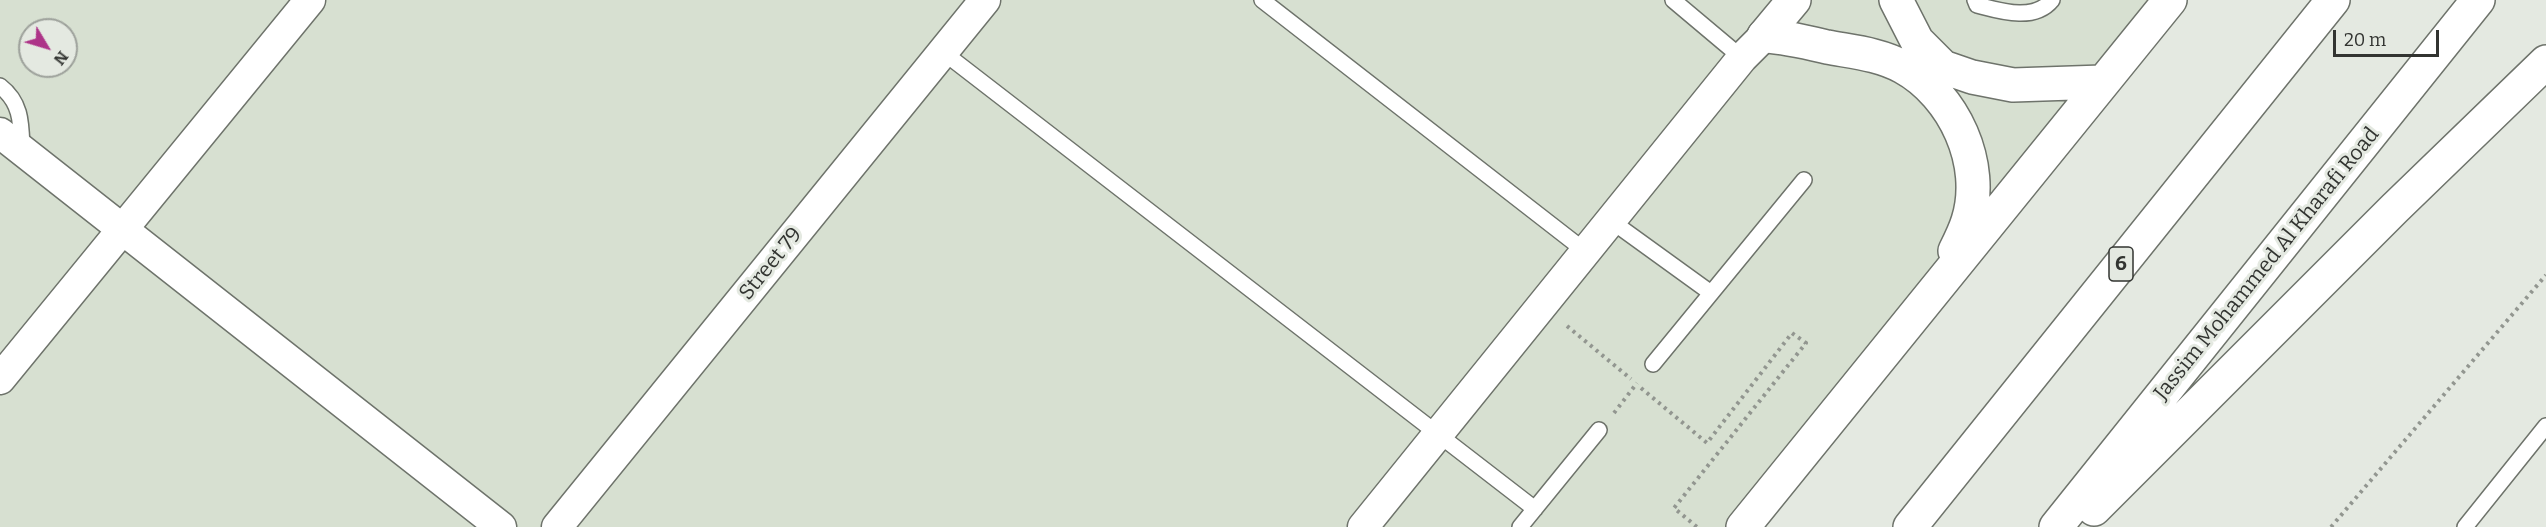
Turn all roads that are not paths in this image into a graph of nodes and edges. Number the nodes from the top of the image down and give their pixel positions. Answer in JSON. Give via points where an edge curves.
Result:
{"nodes":[{"id":1,"x":310,"y":0,"type":"edge"},
{"id":2,"x":985,"y":0,"type":"edge"},
{"id":3,"x":1262,"y":0,"type":"edge"},
{"id":4,"x":1672,"y":0,"type":"edge"},
{"id":5,"x":1794,"y":0,"type":"edge"},
{"id":6,"x":1896,"y":0,"type":"edge"},
{"id":7,"x":1975,"y":0,"type":"edge"},
{"id":8,"x":2052,"y":0,"type":"edge"},
{"id":9,"x":2170,"y":0,"type":"edge"},
{"id":10,"x":2333,"y":0,"type":"edge"},
{"id":11,"x":2478,"y":0,"type":"edge"},
{"id":12,"x":1753,"y":47,"type":"junction"},
{"id":13,"x":943,"y":52,"type":"junction"},
{"id":14,"x":2546,"y":62,"type":"edge"},
{"id":15,"x":2102,"y":82,"type":"junction"},
{"id":16,"x":0,"y":86,"type":"edge"},
{"id":17,"x":11,"y":141,"type":"edge"},
{"id":18,"x":1804,"y":180,"type":"dead end"},
{"id":19,"x":1610,"y":219,"type":"junction"},
{"id":20,"x":123,"y":229,"type":"junction"},
{"id":21,"x":1585,"y":251,"type":"junction"},
{"id":22,"x":1941,"y":283,"type":"junction"},
{"id":23,"x":1711,"y":293,"type":"junction"},
{"id":24,"x":1653,"y":364,"type":"road end"},
{"id":25,"x":0,"y":379,"type":"edge"},
{"id":26,"x":2546,"y":426,"type":"edge"},
{"id":27,"x":1599,"y":430,"type":"road end"},
{"id":28,"x":1437,"y":434,"type":"junction"},
{"id":29,"x":1534,"y":509,"type":"junction"},
{"id":30,"x":501,"y":527,"type":"edge"},
{"id":31,"x":557,"y":527,"type":"edge"},
{"id":32,"x":1363,"y":527,"type":"edge"},
{"id":33,"x":1520,"y":527,"type":"edge"},
{"id":34,"x":1743,"y":527,"type":"edge"},
{"id":35,"x":1910,"y":527,"type":"edge"},
{"id":36,"x":2056,"y":527,"type":"edge"},
{"id":37,"x":2075,"y":527,"type":"edge"},
{"id":38,"x":2465,"y":527,"type":"edge"}],
"edges":[{"from":1,"to":20,"type":"street"},
{"from":2,"to":13,"type":"street","name":"Street 79"},
{"from":3,"to":21,"type":"lane"},
{"from":4,"to":12,"type":"lane"},
{"from":5,"to":12,"type":"main road"},
{"from":6,"to":15,"type":"main road","via":[[1917,41],[1943,67],[2013,85]]},
{"from":7,"to":8,"type":"lane","via":[[1977,5],[2014,15],[2046,7]]},
{"from":9,"to":15,"type":"main road"},
{"from":10,"to":35,"type":"main road","number":"6"},
{"from":11,"to":36,"type":"main road","name":"Jassim Mohammed Al Kharafi Road"},
{"from":12,"to":19,"type":"street"},
{"from":12,"to":22,"type":"main road","via":[[1790,38],[1875,56],[1903,67],[1927,84],[1947,106],[1962,132],[1973,191],[1969,220]]},
{"from":13,"to":28,"type":"lane"},
{"from":13,"to":31,"type":"street","name":"Street 79"},
{"from":14,"to":37,"type":"main road"},
{"from":15,"to":22,"type":"main road"},
{"from":16,"to":17,"type":"lane","via":[[20,114]]},
{"from":17,"to":20,"type":"street"},
{"from":18,"to":23,"type":"lane"},
{"from":19,"to":21,"type":"street"},
{"from":19,"to":23,"type":"lane"},
{"from":20,"to":25,"type":"street"},
{"from":20,"to":30,"type":"street"},
{"from":21,"to":28,"type":"street"},
{"from":22,"to":34,"type":"main road"},
{"from":23,"to":24,"type":"lane"},
{"from":26,"to":38,"type":"lane"},
{"from":27,"to":29,"type":"lane"},
{"from":28,"to":29,"type":"lane"},
{"from":28,"to":32,"type":"street"},
{"from":29,"to":33,"type":"lane"}]}
